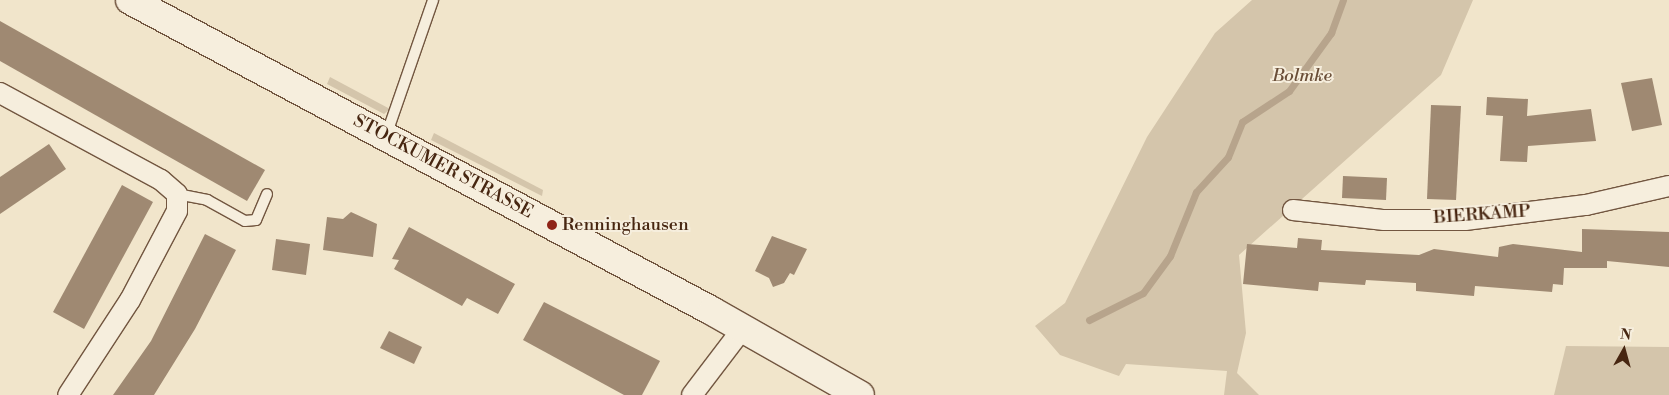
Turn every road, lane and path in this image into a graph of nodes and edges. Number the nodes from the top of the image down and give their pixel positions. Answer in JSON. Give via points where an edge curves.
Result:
{"nodes":[{"id":1,"x":130,"y":0,"type":"edge"},
{"id":2,"x":432,"y":0,"type":"edge"},
{"id":3,"x":0,"y":94,"type":"edge"},
{"id":4,"x":386,"y":137,"type":"junction"},
{"id":5,"x":1669,"y":186,"type":"edge"},
{"id":6,"x":177,"y":194,"type":"junction"},
{"id":7,"x":267,"y":194,"type":"dead end"},
{"id":8,"x":1292,"y":210,"type":"dead end"},
{"id":9,"x":743,"y":328,"type":"junction"},
{"id":10,"x":68,"y":395,"type":"edge"},
{"id":11,"x":692,"y":395,"type":"edge"},
{"id":12,"x":860,"y":395,"type":"edge"}],
"edges":[{"from":1,"to":4,"type":"main road","name":"STOCKUMER STRASSE"},
{"from":2,"to":4,"type":"lane"},
{"from":3,"to":6,"type":"street","via":[[161,180]]},
{"from":4,"to":9,"type":"main road","name":"STOCKUMER STRASSE"},
{"from":5,"to":8,"type":"street","name":"BIERKAMP","via":[[1586,205],[1464,220],[1384,220]]},
{"from":6,"to":7,"type":"lane","via":[[207,200],[245,221],[256,220]]},
{"from":6,"to":10,"type":"street","via":[[177,211],[130,300]]},
{"from":9,"to":11,"type":"street"},
{"from":9,"to":12,"type":"main road","name":"STOCKUMER STRASSE"}]}
